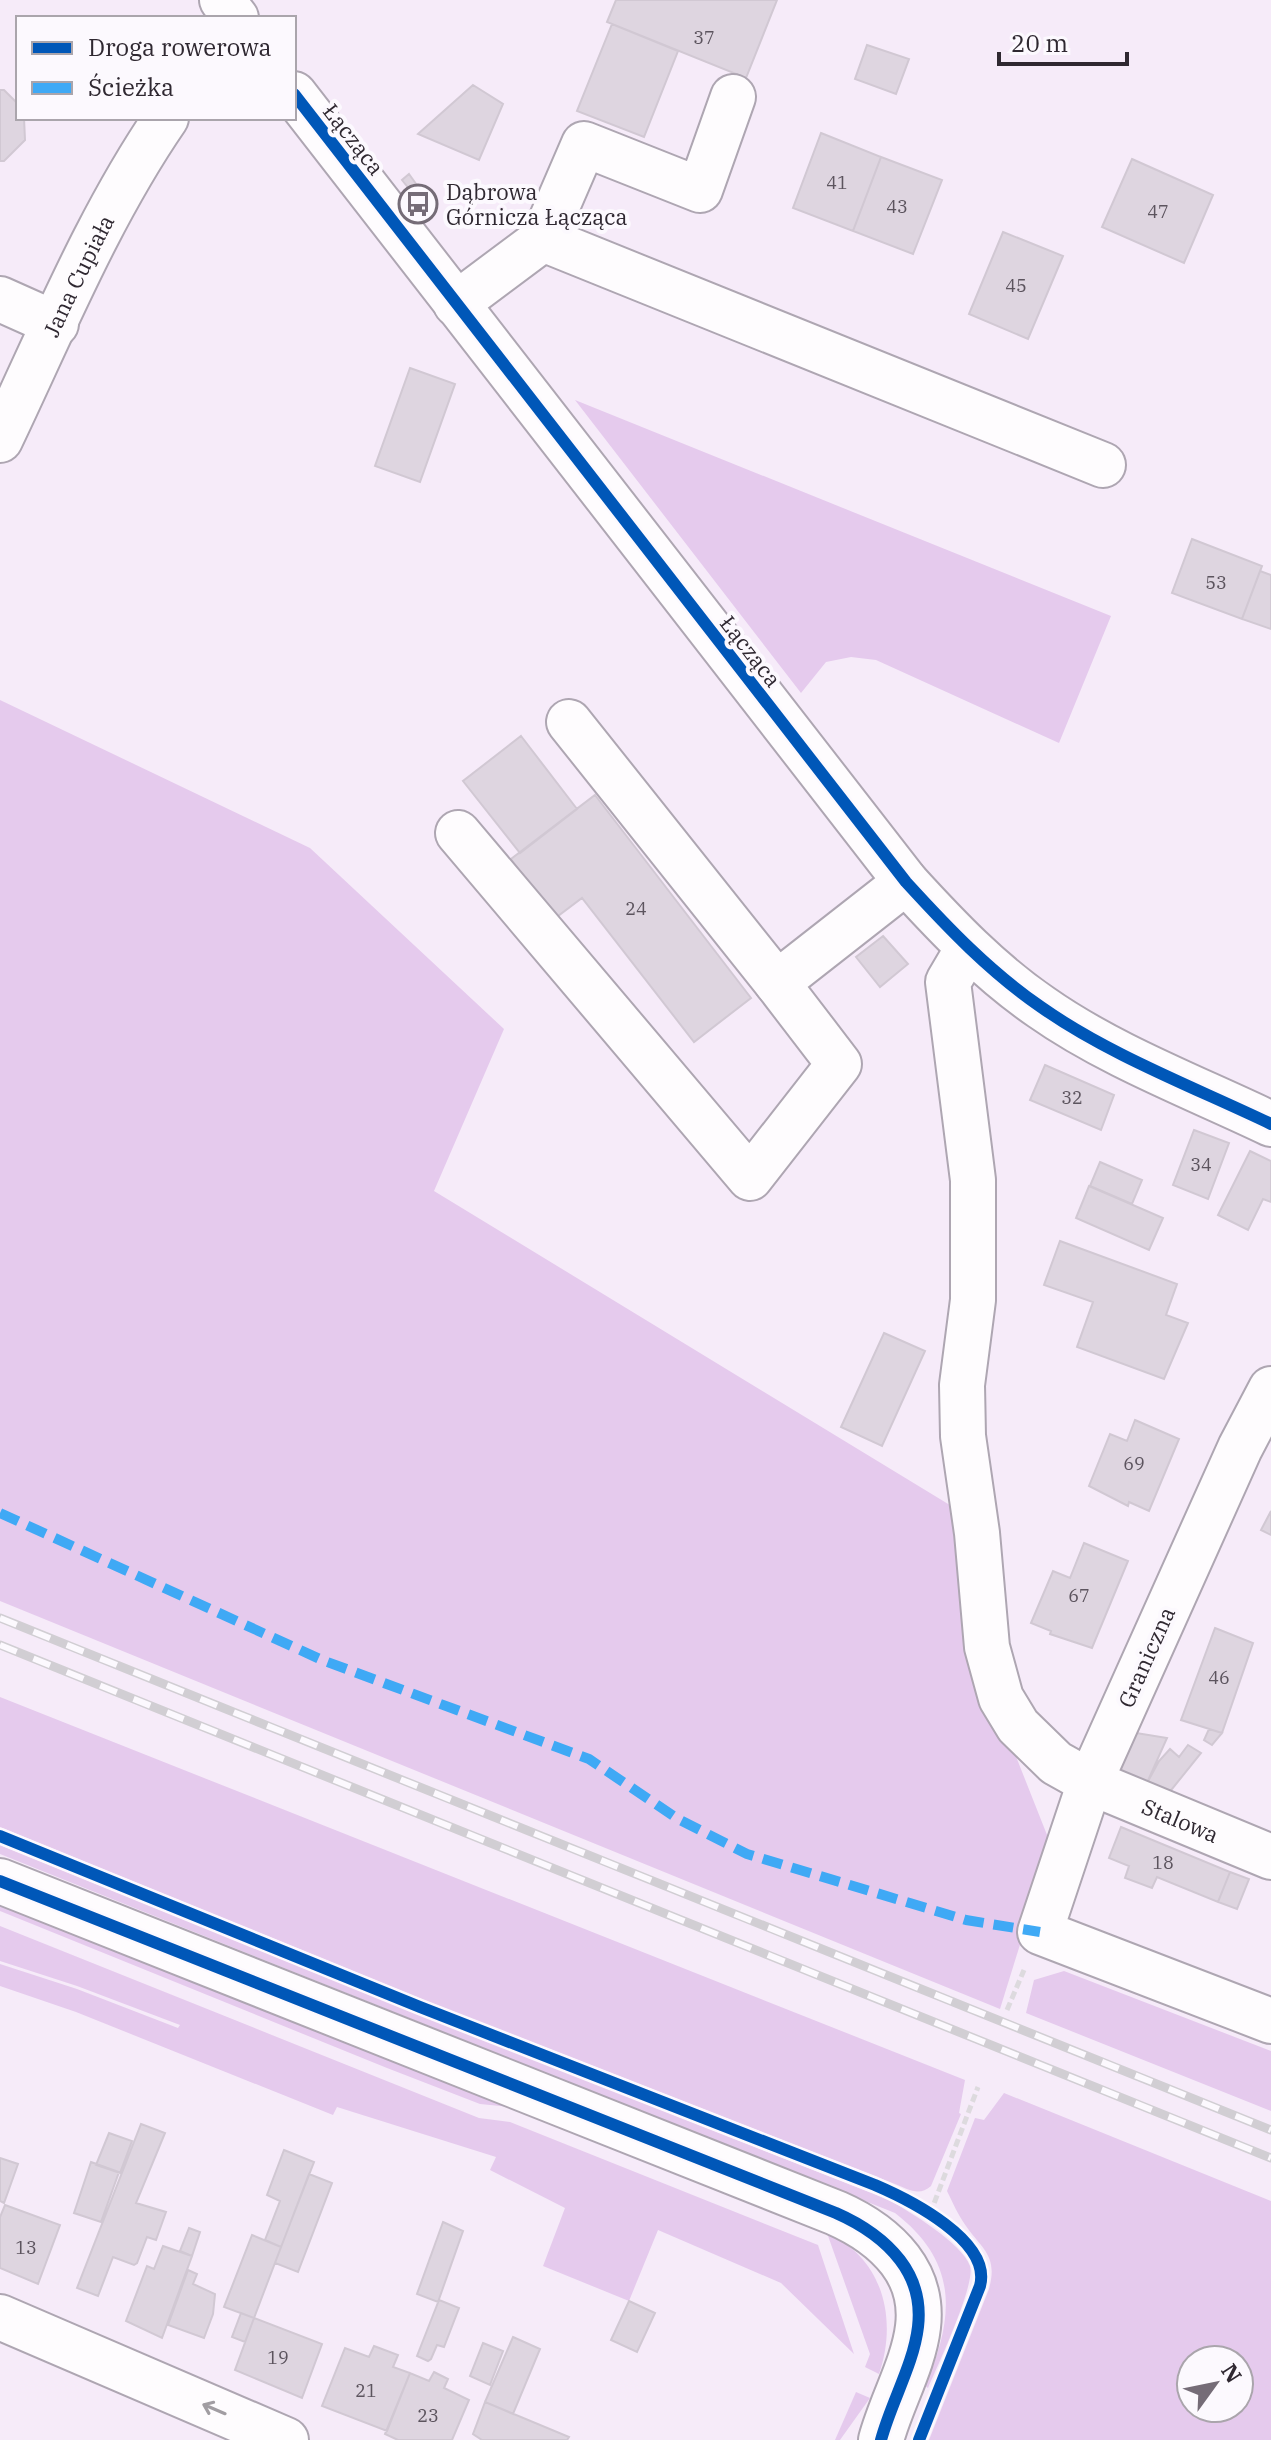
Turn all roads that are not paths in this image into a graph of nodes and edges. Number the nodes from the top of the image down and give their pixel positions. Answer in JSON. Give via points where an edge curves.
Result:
{"nodes":[{"id":1,"x":222,"y":0,"type":"edge"},
{"id":2,"x":234,"y":16,"type":"edge"},
{"id":3,"x":296,"y":97,"type":"edge"},
{"id":4,"x":733,"y":97,"type":"dead end"},
{"id":5,"x":165,"y":120,"type":"edge"},
{"id":6,"x":543,"y":239,"type":"junction"},
{"id":7,"x":0,"y":299,"type":"edge"},
{"id":8,"x":456,"y":304,"type":"junction"},
{"id":9,"x":56,"y":324,"type":"junction"},
{"id":10,"x":0,"y":440,"type":"edge"},
{"id":11,"x":1103,"y":465,"type":"dead end"},
{"id":12,"x":569,"y":722,"type":"dead end"},
{"id":13,"x":458,"y":833,"type":"dead end"},
{"id":14,"x":906,"y":882,"type":"junction"},
{"id":15,"x":968,"y":948,"type":"junction"},
{"id":16,"x":777,"y":983,"type":"junction"},
{"id":17,"x":1271,"y":1124,"type":"edge"},
{"id":18,"x":1271,"y":1389,"type":"edge"},
{"id":19,"x":1090,"y":1782,"type":"junction"},
{"id":20,"x":1271,"y":1857,"type":"edge"},
{"id":21,"x":0,"y":1881,"type":"edge"},
{"id":22,"x":1271,"y":2021,"type":"edge"},
{"id":23,"x":0,"y":2317,"type":"edge"},
{"id":24,"x":879,"y":2430,"type":"edge"},
{"id":25,"x":286,"y":2440,"type":"edge"}],
"edges":[{"from":1,"to":2,"type":"street"},
{"from":3,"to":8,"type":"street","name":"Łącząca"},
{"from":4,"to":6,"type":"street","via":[[700,190],[584,144]]},
{"from":5,"to":9,"type":"street","name":"Jana Cupiała","via":[[96,238]]},
{"from":6,"to":8,"type":"street"},
{"from":6,"to":11,"type":"street"},
{"from":7,"to":9,"type":"street"},
{"from":8,"to":14,"type":"street","name":"Łącząca"},
{"from":9,"to":10,"type":"street","name":"Jana Cupiała"},
{"from":12,"to":16,"type":"street"},
{"from":13,"to":16,"type":"street","via":[[750,1178],[839,1064]]},
{"from":14,"to":15,"type":"street","name":"Łącząca"},
{"from":14,"to":16,"type":"street"},
{"from":15,"to":17,"type":"street","name":"Łącząca","via":[[1042,1008],[1112,1048]]},
{"from":15,"to":19,"type":"street","name":"Stalowa","via":[[948,982],[973,1180],[973,1300],[962,1385],[963,1436],[987,1647],[1001,1698],[1018,1726],[1056,1763]]},
{"from":18,"to":19,"type":"street","name":"Graniczna"},
{"from":19,"to":20,"type":"street","name":"Stalowa"},
{"from":19,"to":22,"type":"street","name":"Graniczna","via":[[1040,1932]]},
{"from":21,"to":24,"type":"street","via":[[836,2213],[876,2236],[906,2269],[918,2293],[920,2321],[910,2360]]},
{"from":25,"to":23,"type":"street","one_way":true}]}
